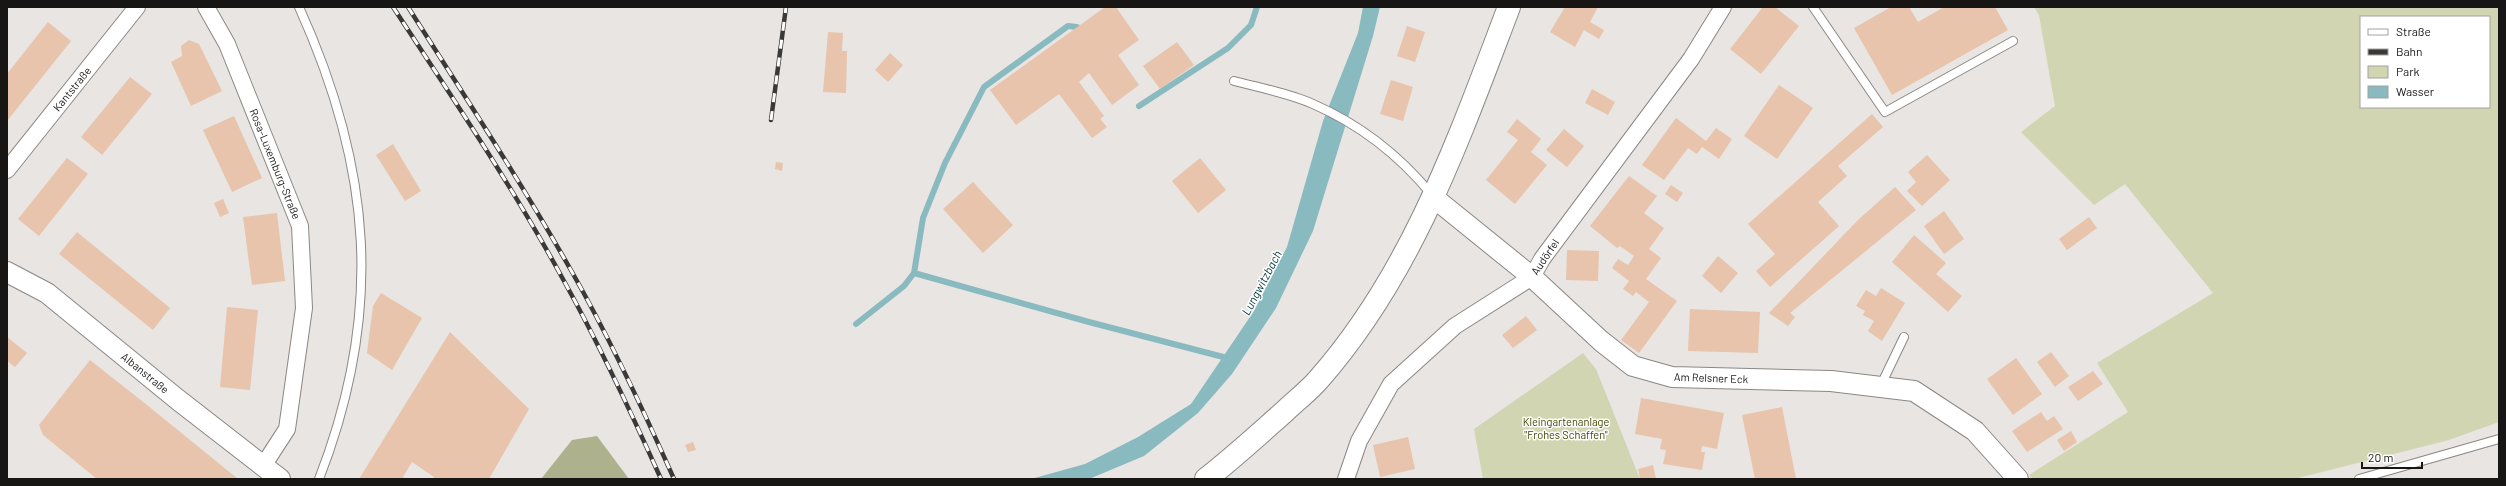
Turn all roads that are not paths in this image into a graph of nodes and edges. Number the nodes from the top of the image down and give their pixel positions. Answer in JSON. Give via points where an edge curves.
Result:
{"nodes":[{"id":1,"x":137,"y":7,"type":"edge"},
{"id":2,"x":206,"y":7,"type":"edge"},
{"id":3,"x":299,"y":7,"type":"edge"},
{"id":4,"x":1509,"y":7,"type":"edge"},
{"id":5,"x":1723,"y":7,"type":"edge"},
{"id":6,"x":1813,"y":7,"type":"edge"},
{"id":7,"x":2013,"y":41,"type":"dead end"},
{"id":8,"x":1234,"y":81,"type":"dead end"},
{"id":9,"x":7,"y":170,"type":"edge"},
{"id":10,"x":1433,"y":197,"type":"junction"},
{"id":11,"x":7,"y":272,"type":"edge"},
{"id":12,"x":1532,"y":277,"type":"junction"},
{"id":13,"x":1904,"y":337,"type":"dead end"},
{"id":14,"x":1880,"y":387,"type":"junction"},
{"id":15,"x":2499,"y":439,"type":"edge"},
{"id":16,"x":263,"y":466,"type":"junction"},
{"id":17,"x":280,"y":479,"type":"edge"},
{"id":18,"x":320,"y":479,"type":"edge"},
{"id":19,"x":1206,"y":479,"type":"edge"},
{"id":20,"x":1346,"y":479,"type":"edge"},
{"id":21,"x":2018,"y":479,"type":"edge"},
{"id":22,"x":2359,"y":479,"type":"edge"}],
"edges":[{"from":1,"to":9,"type":"street","name":"Kantstraße"},
{"from":2,"to":16,"type":"street","name":"Rosa-Luxemburg-Straße","via":[[227,44],[300,226],[304,308],[287,430]]},
{"from":3,"to":18,"type":"lane","via":[[329,78],[343,127],[357,193],[363,259],[361,314],[350,380]]},
{"from":4,"to":10,"type":"main road"},
{"from":5,"to":12,"type":"street","name":"Audörfel","via":[[1691,59],[1542,259]]},
{"from":6,"to":7,"type":"lane","via":[[1885,112]]},
{"from":8,"to":10,"type":"lane","via":[[1312,104],[1363,130],[1416,175]]},
{"from":10,"to":12,"type":"street","name":"Am Relsner Eck"},
{"from":10,"to":19,"type":"main road","via":[[1398,270],[1368,316],[1319,380],[1233,459]]},
{"from":11,"to":16,"type":"street","name":"Albanstraße","via":[[47,293]]},
{"from":12,"to":14,"type":"street","name":"Am Relsner Eck","via":[[1601,341],[1633,366],[1672,377],[1831,381]]},
{"from":12,"to":20,"type":"street","name":"Audörfel","via":[[1455,326],[1391,384],[1359,441]]},
{"from":13,"to":14,"type":"lane"},
{"from":14,"to":21,"type":"street","name":"Am Relsner Eck","via":[[1914,391],[1974,431]]},
{"from":15,"to":22,"type":"lane"},
{"from":16,"to":17,"type":"street","name":"Albanstraße"}]}
